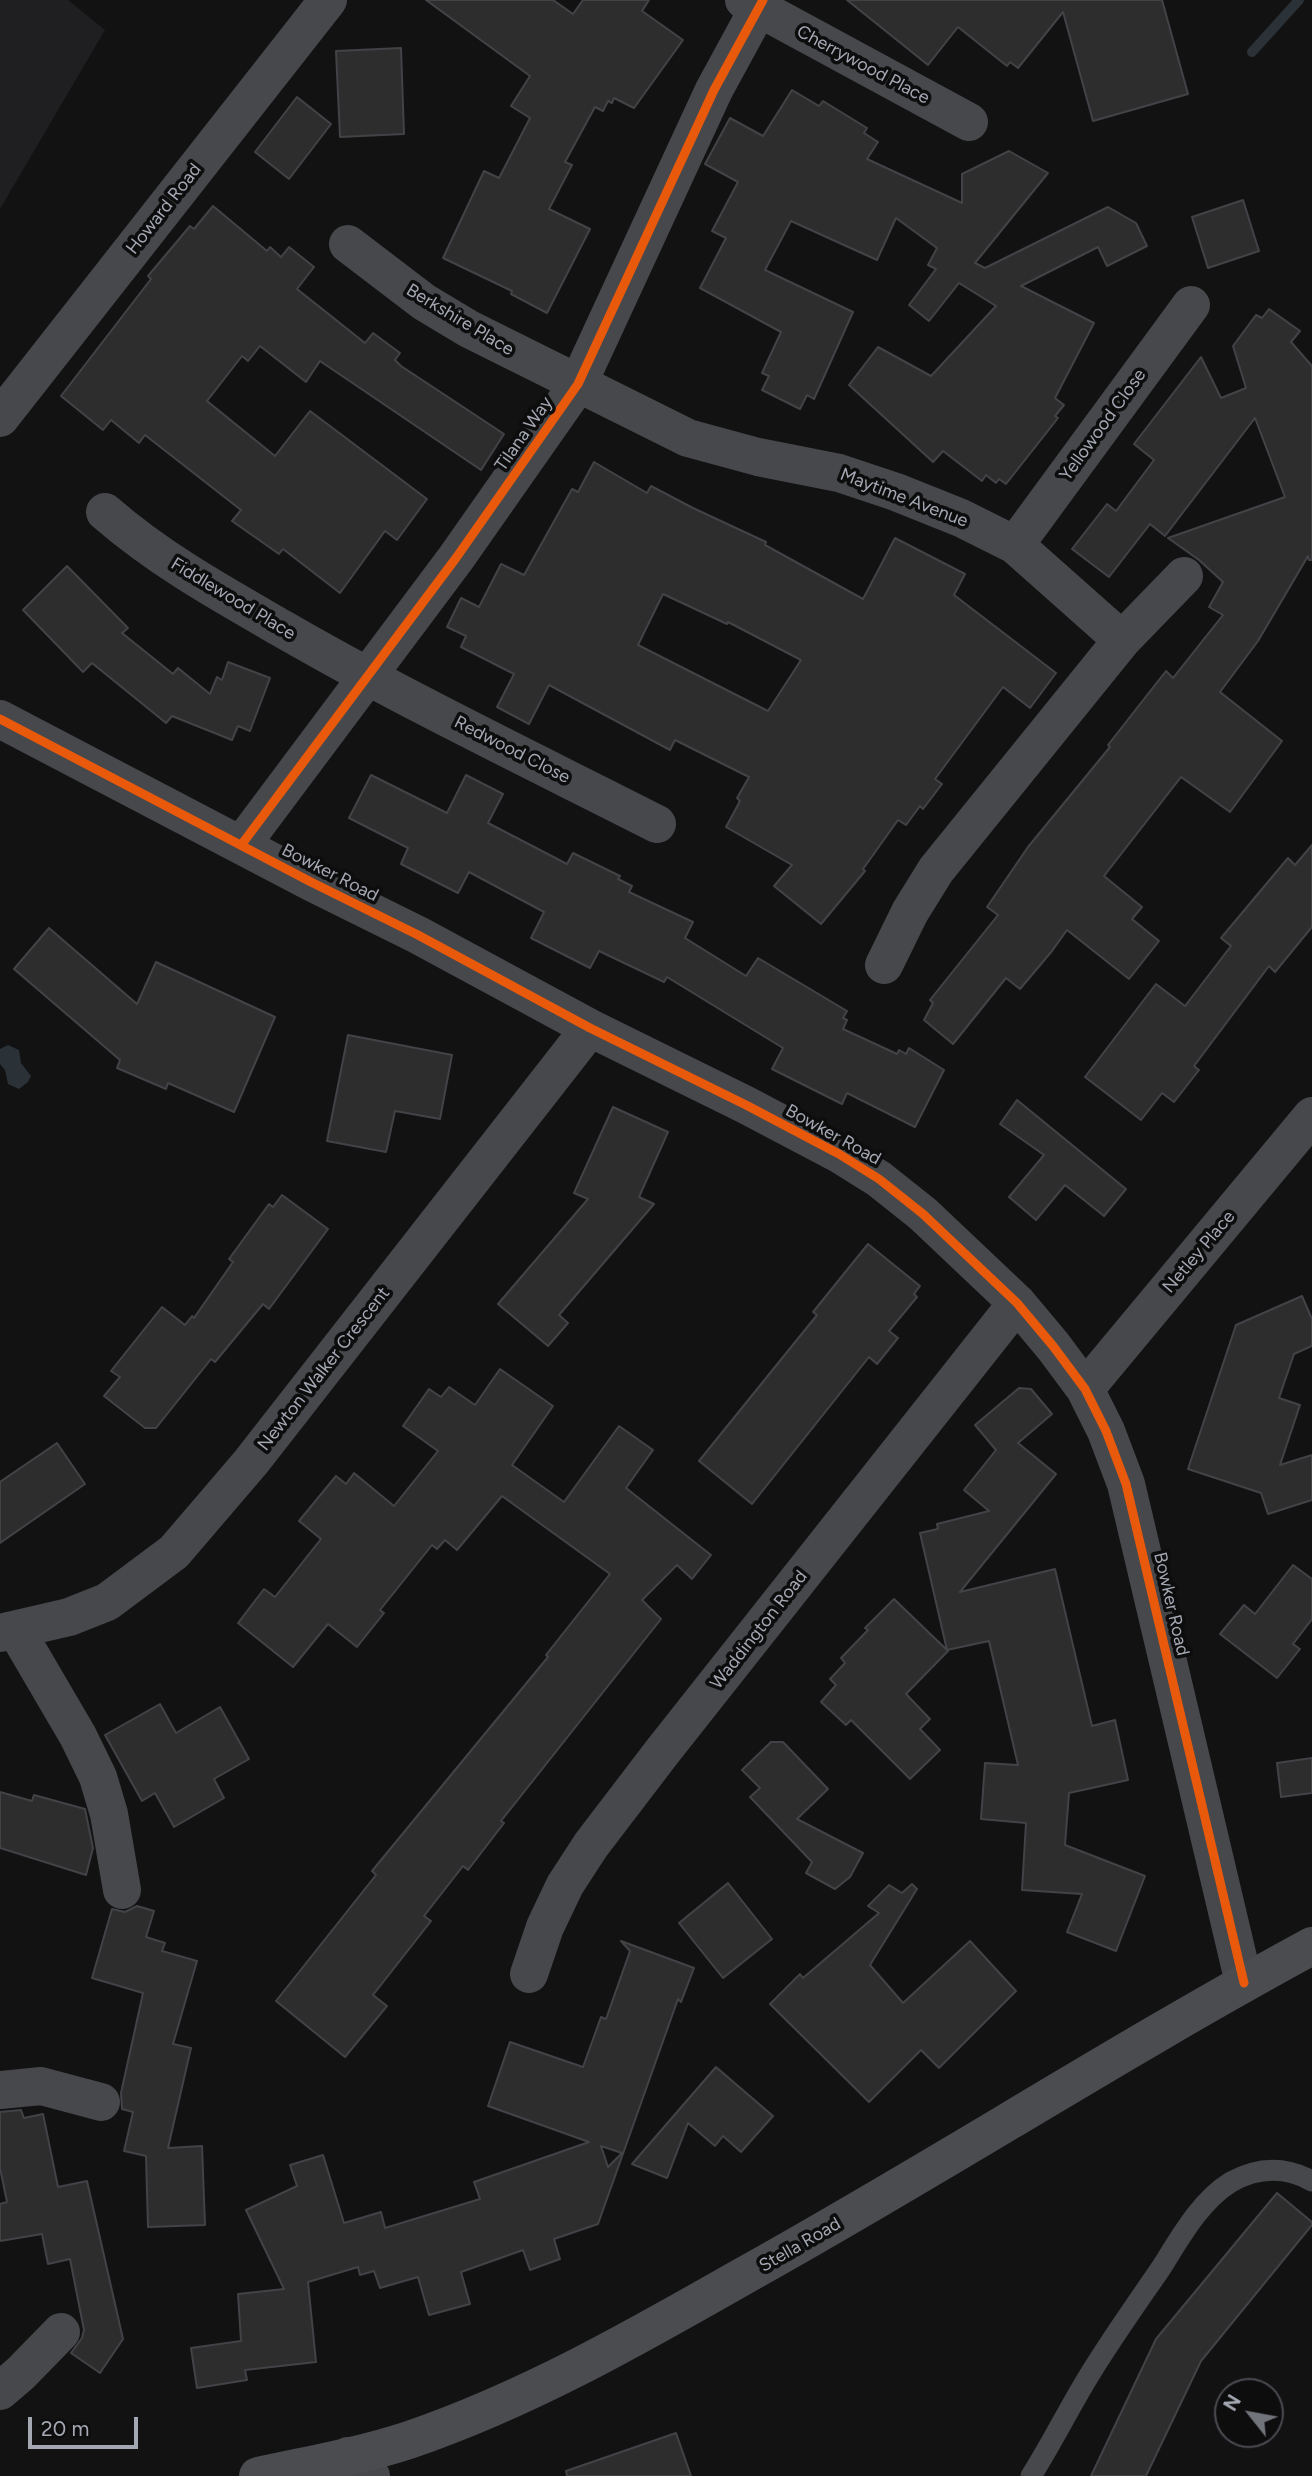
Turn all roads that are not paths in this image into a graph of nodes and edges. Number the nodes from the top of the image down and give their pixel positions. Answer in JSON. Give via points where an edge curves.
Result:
{"nodes":[{"id":1,"x":328,"y":0,"type":"edge"},
{"id":2,"x":755,"y":2,"type":"edge"},
{"id":3,"x":969,"y":122,"type":"dead end"},
{"id":4,"x":348,"y":244,"type":"dead end"},
{"id":5,"x":1191,"y":305,"type":"dead end"},
{"id":6,"x":578,"y":384,"type":"junction"},
{"id":7,"x":0,"y":418,"type":"edge"},
{"id":8,"x":104,"y":512,"type":"dead end"},
{"id":9,"x":1015,"y":545,"type":"junction"},
{"id":10,"x":1184,"y":576,"type":"dead end"},
{"id":11,"x":1122,"y":640,"type":"junction"},
{"id":12,"x":366,"y":677,"type":"junction"},
{"id":13,"x":0,"y":719,"type":"edge"},
{"id":14,"x":657,"y":824,"type":"dead end"},
{"id":15,"x":242,"y":844,"type":"junction"},
{"id":16,"x":884,"y":965,"type":"dead end"},
{"id":17,"x":590,"y":1028,"type":"junction"},
{"id":18,"x":1312,"y":1116,"type":"edge"},
{"id":19,"x":1017,"y":1303,"type":"junction"},
{"id":20,"x":1085,"y":1389,"type":"junction"},
{"id":21,"x":8,"y":1631,"type":"edge"},
{"id":22,"x":122,"y":1890,"type":"dead end"},
{"id":23,"x":1312,"y":1946,"type":"edge"},
{"id":24,"x":529,"y":1974,"type":"dead end"},
{"id":25,"x":1244,"y":1983,"type":"junction"},
{"id":26,"x":0,"y":2090,"type":"edge"},
{"id":27,"x":100,"y":2102,"type":"dead end"},
{"id":28,"x":1312,"y":2181,"type":"edge"},
{"id":29,"x":61,"y":2332,"type":"dead end"},
{"id":30,"x":0,"y":2391,"type":"edge"},
{"id":31,"x":360,"y":2466,"type":"edge"},
{"id":32,"x":258,"y":2476,"type":"edge"},
{"id":33,"x":1031,"y":2476,"type":"edge"}],
"edges":[{"from":1,"to":7,"type":"street","name":"Howard Road"},
{"from":2,"to":3,"type":"street","name":"Cherrywood Place"},
{"from":2,"to":6,"type":"street","name":"Tilana Way"},
{"from":4,"to":6,"type":"street","name":"Berkshire Place","via":[[435,309]]},
{"from":5,"to":9,"type":"street","name":"Yellowood Close"},
{"from":6,"to":9,"type":"street","name":"Maytime Avenue","via":[[688,438],[839,473],[935,508]]},
{"from":6,"to":12,"type":"street","name":"Tilana Way","via":[[457,558]]},
{"from":8,"to":12,"type":"street","name":"Fiddlewood Place","via":[[174,565]]},
{"from":9,"to":11,"type":"street","name":"Maytime Avenue"},
{"from":10,"to":11,"type":"street"},
{"from":11,"to":16,"type":"street","via":[[936,870]]},
{"from":12,"to":14,"type":"street","name":"Redwood Close"},
{"from":12,"to":15,"type":"street","name":"Tilana Way"},
{"from":13,"to":15,"type":"street","name":"Bowker Road"},
{"from":15,"to":17,"type":"street","name":"Bowker Road"},
{"from":17,"to":19,"type":"street","name":"Bowker Road","via":[[746,1105],[879,1179]]},
{"from":17,"to":21,"type":"street","name":"Newton Walker Crescent","via":[[251,1462],[174,1552],[107,1602],[69,1617]]},
{"from":18,"to":20,"type":"street","name":"Netley Place"},
{"from":19,"to":20,"type":"street","name":"Bowker Road"},
{"from":19,"to":24,"type":"street","name":"Waddington Road","via":[[591,1845],[565,1885]]},
{"from":20,"to":25,"type":"street","name":"Bowker Road","via":[[1126,1484]]},
{"from":21,"to":22,"type":"street","via":[[78,1736],[98,1777]]},
{"from":23,"to":25,"type":"main road","name":"Stella Road"},
{"from":25,"to":31,"type":"main road","name":"Stella Road","via":[[613,2351],[479,2414],[407,2440]]},
{"from":26,"to":27,"type":"street","via":[[41,2086]]},
{"from":28,"to":33,"type":"lane","via":[[1269,2169],[1251,2173],[1215,2194],[1192,2220],[1090,2374]]},
{"from":29,"to":30,"type":"street"},
{"from":31,"to":32,"type":"main road","name":"Stella Road"}]}
